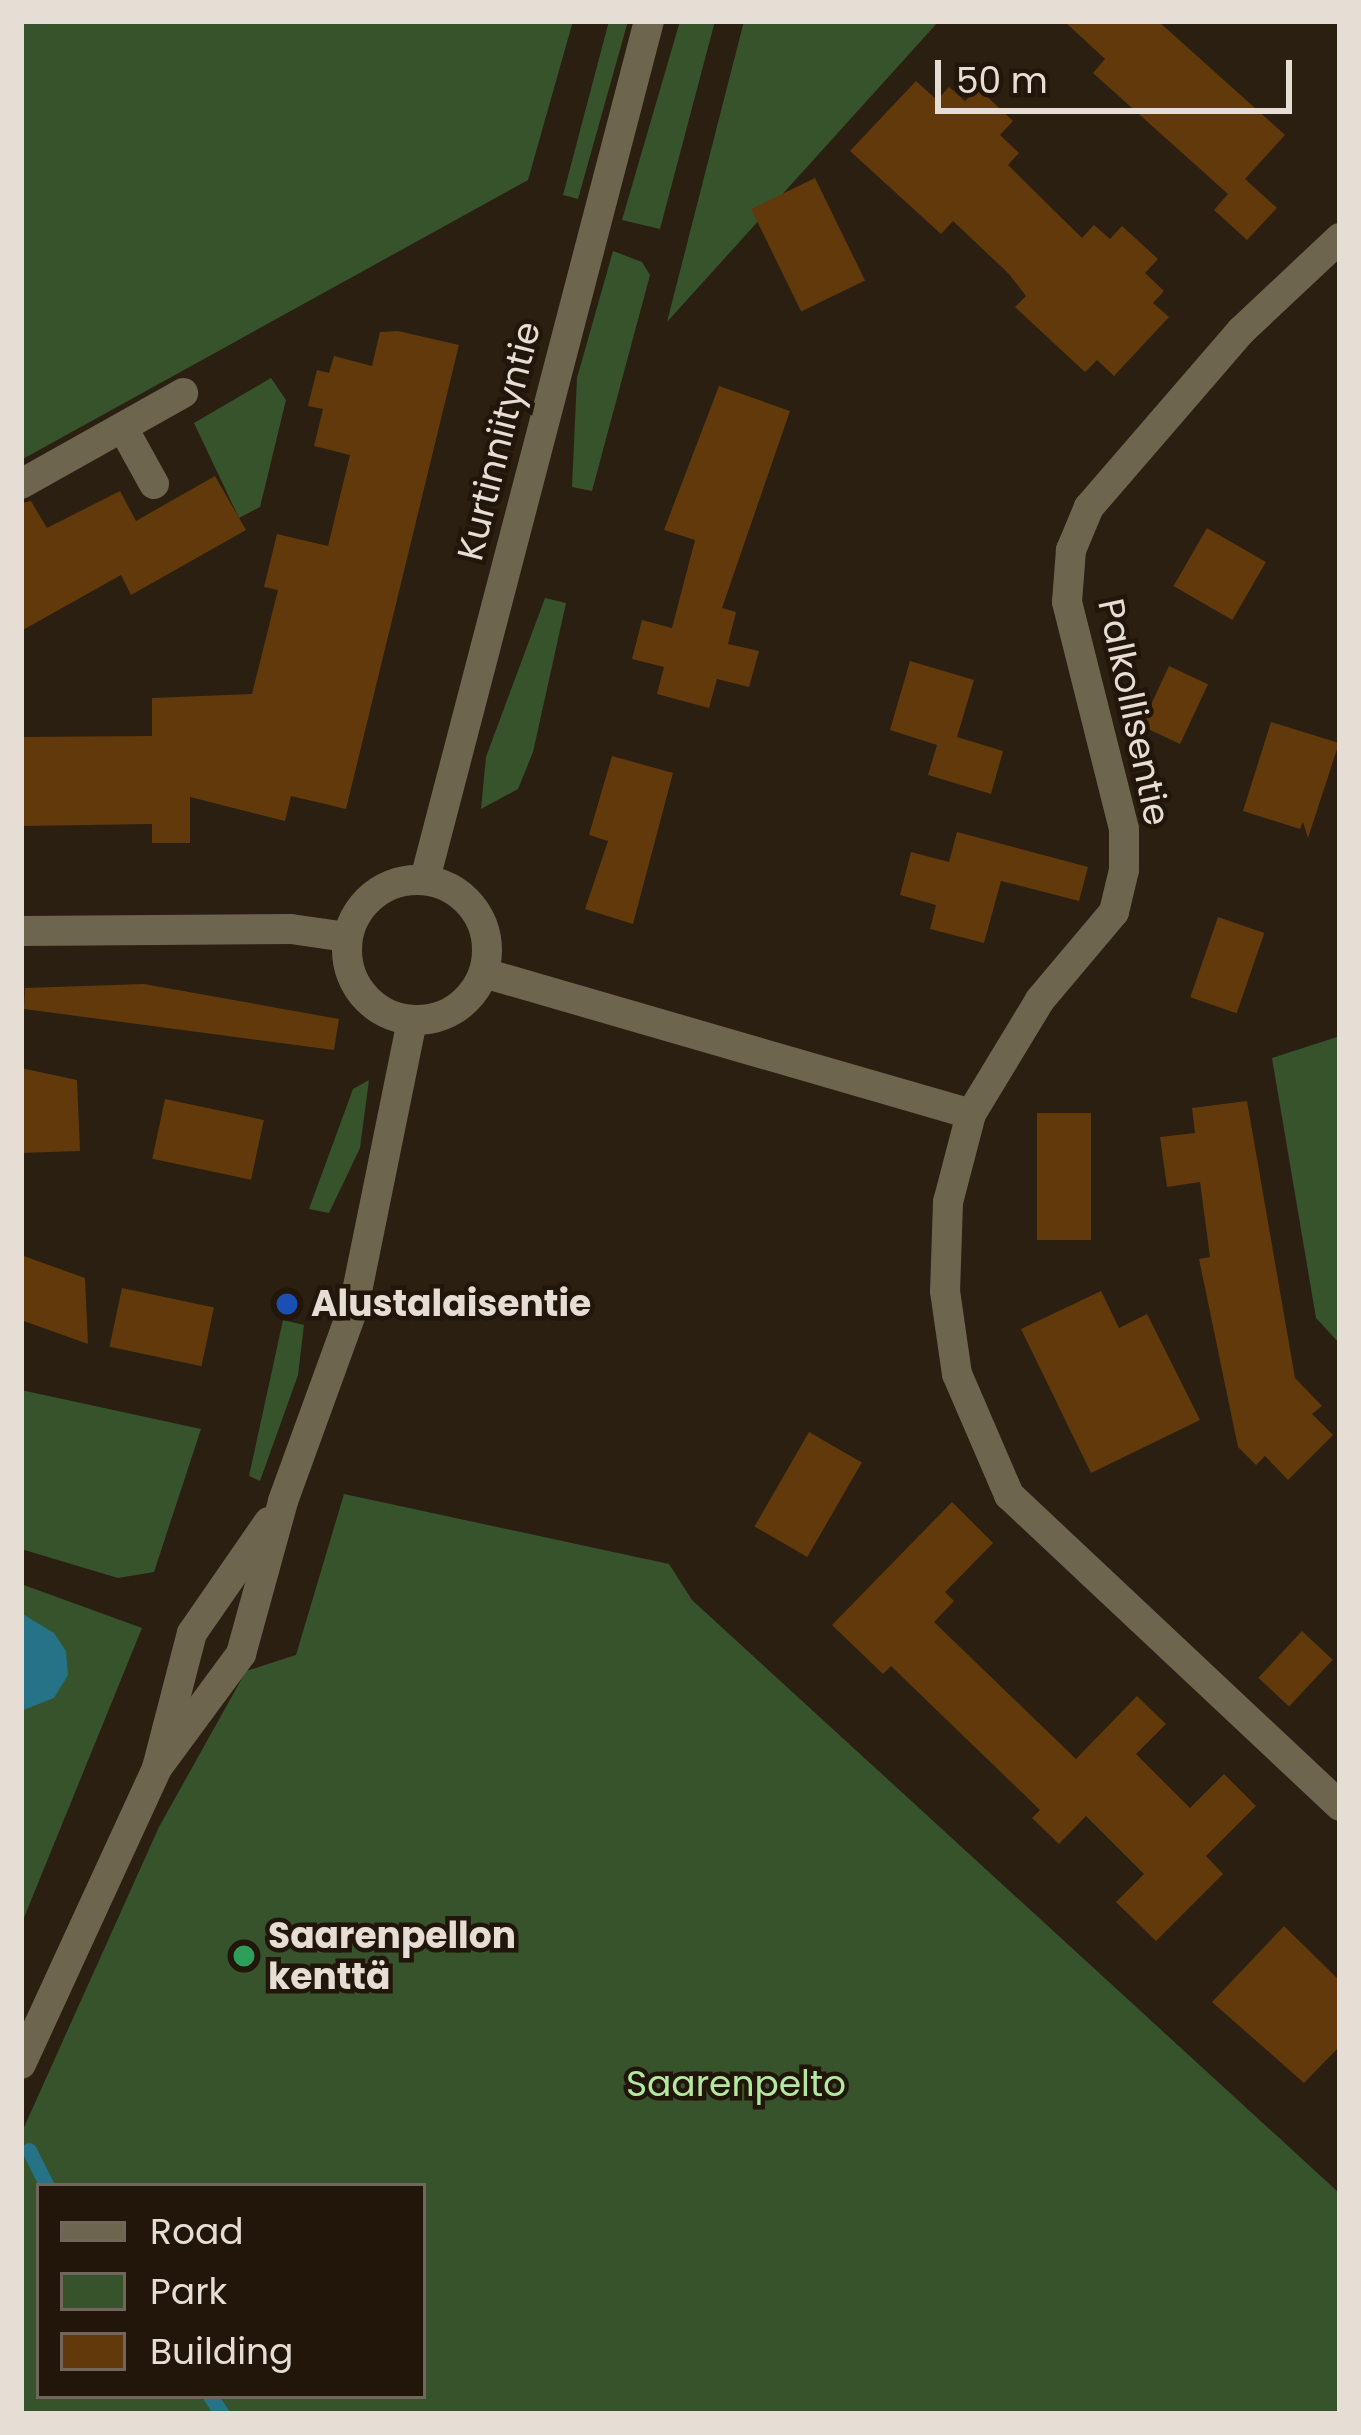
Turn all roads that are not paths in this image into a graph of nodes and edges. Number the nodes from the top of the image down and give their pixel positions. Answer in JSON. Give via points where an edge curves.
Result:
{"nodes":[{"id":1,"x":649,"y":21,"type":"edge"},
{"id":2,"x":1340,"y":238,"type":"edge"},
{"id":3,"x":183,"y":394,"type":"dead end"},
{"id":4,"x":123,"y":428,"type":"junction"},
{"id":5,"x":21,"y":484,"type":"edge"},
{"id":6,"x":154,"y":484,"type":"dead end"},
{"id":7,"x":424,"y":879,"type":"junction"},
{"id":8,"x":21,"y":931,"type":"edge"},
{"id":9,"x":347,"y":937,"type":"junction"},
{"id":10,"x":484,"y":973,"type":"junction"},
{"id":11,"x":412,"y":1020,"type":"junction"},
{"id":12,"x":971,"y":1114,"type":"junction"},
{"id":13,"x":283,"y":1501,"type":"junction"},
{"id":14,"x":157,"y":1768,"type":"junction"},
{"id":15,"x":1340,"y":1806,"type":"edge"},
{"id":16,"x":28,"y":2050,"type":"edge"}],
"edges":[{"from":1,"to":7,"type":"street","name":"Kurtinniityntie"},
{"from":2,"to":12,"type":"street","name":"Palkollisentie","via":[[1240,331],[1090,507],[1071,550],[1067,602],[1124,829],[1124,870],[1114,912],[1040,1000]]},
{"from":3,"to":4,"type":"street"},
{"from":4,"to":5,"type":"street"},
{"from":4,"to":6,"type":"street"},
{"from":7,"to":9,"type":"street","via":[[368,898]]},
{"from":7,"to":10,"type":"street","via":[[472,905],[487,938]]},
{"from":8,"to":9,"type":"street","via":[[291,929]]},
{"from":9,"to":11,"type":"street","via":[[360,992]]},
{"from":10,"to":11,"type":"street","via":[[448,1014]]},
{"from":10,"to":12,"type":"street"},
{"from":11,"to":13,"type":"street","via":[[354,1306]]},
{"from":12,"to":15,"type":"street","via":[[948,1202],[945,1291],[957,1374],[1009,1495]]},
{"from":13,"to":14,"type":"street","via":[[193,1633]]},
{"from":13,"to":14,"type":"street","via":[[241,1654]]},
{"from":14,"to":16,"type":"street"}]}
